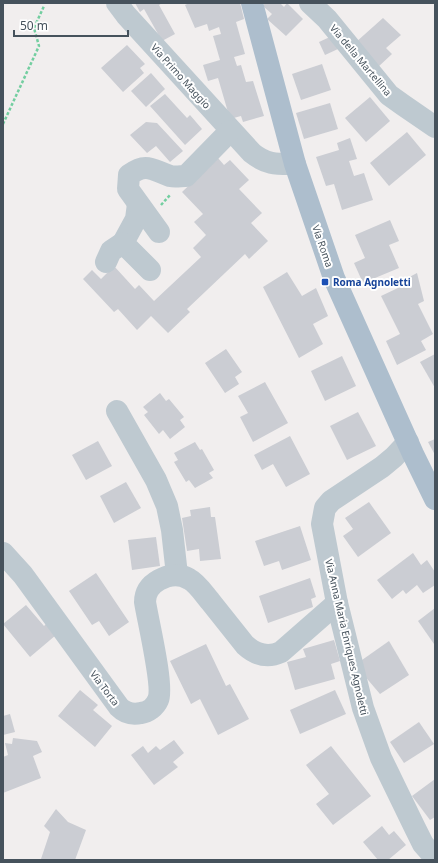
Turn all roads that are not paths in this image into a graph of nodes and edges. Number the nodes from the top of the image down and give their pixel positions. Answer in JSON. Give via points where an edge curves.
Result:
{"nodes":[{"id":1,"x":117,"y":3,"type":"edge"},
{"id":2,"x":252,"y":3,"type":"edge"},
{"id":3,"x":310,"y":3,"type":"edge"},
{"id":4,"x":435,"y":126,"type":"edge"},
{"id":5,"x":230,"y":131,"type":"junction"},
{"id":6,"x":295,"y":164,"type":"junction"},
{"id":7,"x":138,"y":204,"type":"junction"},
{"id":8,"x":159,"y":232,"type":"dead end"},
{"id":9,"x":124,"y":243,"type":"junction"},
{"id":10,"x":106,"y":262,"type":"dead end"},
{"id":11,"x":150,"y":270,"type":"dead end"},
{"id":12,"x":117,"y":411,"type":"dead end"},
{"id":13,"x":408,"y":442,"type":"junction"},
{"id":14,"x":435,"y":499,"type":"edge"},
{"id":15,"x":3,"y":553,"type":"edge"},
{"id":16,"x":177,"y":575,"type":"junction"},
{"id":17,"x":338,"y":602,"type":"junction"},
{"id":18,"x":435,"y":855,"type":"edge"}],
"edges":[{"from":1,"to":5,"type":"street","name":"Via Primo Maggio"},
{"from":2,"to":6,"type":"main road","name":"Via Roma"},
{"from":3,"to":4,"type":"street","name":"Via della Martellina","via":[[327,19],[389,95]]},
{"from":5,"to":6,"type":"street","name":"Via Primo Maggio","via":[[259,159],[272,164]]},
{"from":5,"to":7,"type":"street","via":[[186,176],[172,176],[150,168],[138,168],[129,175],[128,189]]},
{"from":6,"to":13,"type":"main road","name":"Via Roma","via":[[334,278]]},
{"from":7,"to":8,"type":"street"},
{"from":7,"to":9,"type":"street","via":[[136,219]]},
{"from":9,"to":10,"type":"street","via":[[111,251]]},
{"from":9,"to":11,"type":"street"},
{"from":12,"to":16,"type":"street","via":[[156,480],[167,506]]},
{"from":13,"to":14,"type":"main road","name":"Via Roma"},
{"from":13,"to":17,"type":"street","name":"Via Anna Maria Enriques Agnoletti","via":[[394,457],[331,501],[325,508],[322,524]]},
{"from":15,"to":16,"type":"street","name":"Via Torta","via":[[23,575],[119,707],[128,714],[147,711],[158,700],[160,690],[145,598],[154,583],[165,577]]},
{"from":16,"to":17,"type":"street","via":[[188,578],[199,587],[245,645],[258,654],[275,655],[281,652]]},
{"from":17,"to":18,"type":"street","name":"Via Anna Maria Enriques Agnoletti","via":[[370,730],[423,844]]}]}
